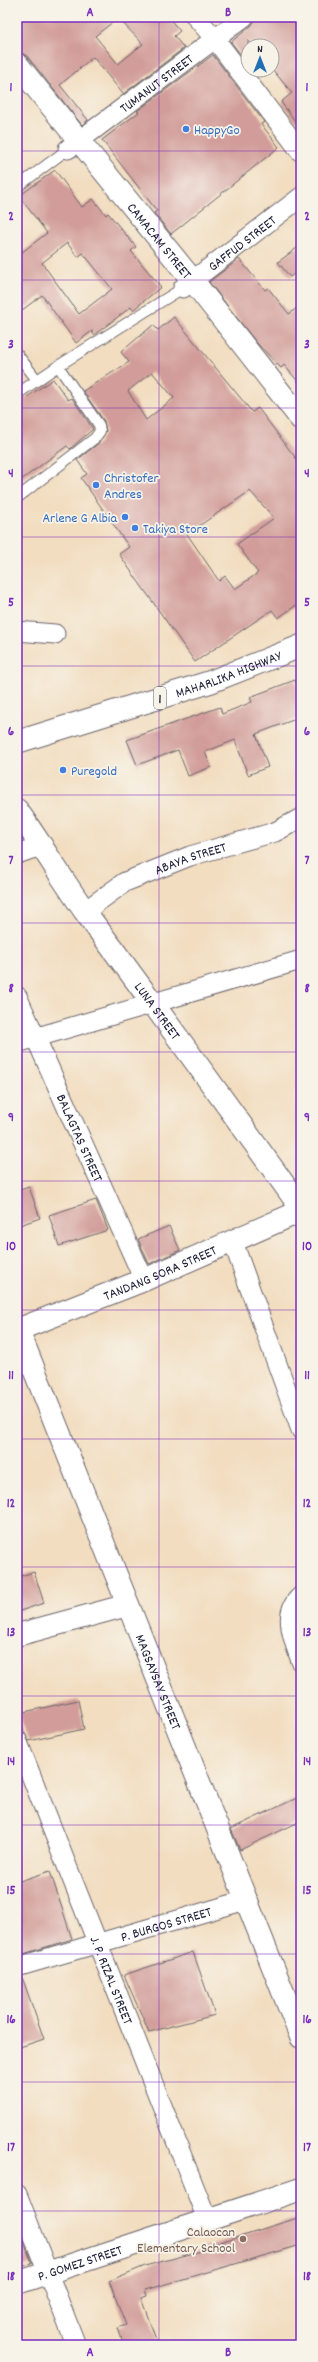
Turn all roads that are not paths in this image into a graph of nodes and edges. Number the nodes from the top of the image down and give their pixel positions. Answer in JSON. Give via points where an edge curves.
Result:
{"nodes":[{"id":1,"x":196,"y":17,"type":"edge"},
{"id":2,"x":244,"y":17,"type":"edge"},
{"id":3,"x":215,"y":39,"type":"junction"},
{"id":4,"x":17,"y":64,"type":"edge"},
{"id":5,"x":17,"y":87,"type":"edge"},
{"id":6,"x":74,"y":145,"type":"junction"},
{"id":7,"x":301,"y":152,"type":"edge"},
{"id":8,"x":17,"y":187,"type":"edge"},
{"id":9,"x":301,"y":197,"type":"edge"},
{"id":10,"x":188,"y":284,"type":"junction"},
{"id":11,"x":17,"y":354,"type":"edge"},
{"id":12,"x":58,"y":366,"type":"junction"},
{"id":13,"x":37,"y":380,"type":"junction"},
{"id":14,"x":17,"y":394,"type":"edge"},
{"id":15,"x":300,"y":429,"type":"edge"},
{"id":16,"x":17,"y":498,"type":"edge"},
{"id":17,"x":17,"y":631,"type":"edge"},
{"id":18,"x":55,"y":634,"type":"dead end"},
{"id":19,"x":301,"y":646,"type":"edge"},
{"id":20,"x":17,"y":742,"type":"edge"},
{"id":21,"x":17,"y":810,"type":"edge"},
{"id":22,"x":301,"y":818,"type":"edge"},
{"id":23,"x":43,"y":845,"type":"junction"},
{"id":24,"x":17,"y":854,"type":"edge"},
{"id":25,"x":85,"y":911,"type":"junction"},
{"id":26,"x":301,"y":960,"type":"edge"},
{"id":27,"x":17,"y":996,"type":"edge"},
{"id":28,"x":154,"y":1002,"type":"junction"},
{"id":29,"x":26,"y":1041,"type":"edge"},
{"id":30,"x":301,"y":1210,"type":"edge"},
{"id":31,"x":233,"y":1242,"type":"junction"},
{"id":32,"x":144,"y":1280,"type":"junction"},
{"id":33,"x":17,"y":1329,"type":"edge"},
{"id":34,"x":301,"y":1430,"type":"edge"},
{"id":35,"x":301,"y":1596,"type":"edge"},
{"id":36,"x":128,"y":1605,"type":"junction"},
{"id":37,"x":17,"y":1635,"type":"edge"},
{"id":38,"x":301,"y":1661,"type":"edge"},
{"id":39,"x":17,"y":1740,"type":"edge"},
{"id":40,"x":246,"y":1900,"type":"junction"},
{"id":41,"x":96,"y":1944,"type":"junction"},
{"id":42,"x":17,"y":1967,"type":"edge"},
{"id":43,"x":301,"y":2037,"type":"edge"},
{"id":44,"x":301,"y":2189,"type":"edge"},
{"id":45,"x":17,"y":2194,"type":"edge"},
{"id":46,"x":207,"y":2219,"type":"junction"},
{"id":47,"x":48,"y":2272,"type":"junction"},
{"id":48,"x":17,"y":2282,"type":"edge"},
{"id":49,"x":76,"y":2345,"type":"edge"}],
"edges":[{"from":1,"to":3,"type":"street"},
{"from":2,"to":3,"type":"street","name":"TUMANUT STREET"},
{"from":3,"to":6,"type":"street","name":"TUMANUT STREET"},
{"from":3,"to":7,"type":"street"},
{"from":4,"to":6,"type":"street","name":"CAMACAM STREET"},
{"from":5,"to":6,"type":"street","name":"CAMACAM STREET"},
{"from":6,"to":8,"type":"lane"},
{"from":6,"to":10,"type":"street","name":"CAMACAM STREET"},
{"from":9,"to":10,"type":"street","name":"GAFFUD STREET"},
{"from":10,"to":12,"type":"lane"},
{"from":10,"to":15,"type":"street","name":"CAMACAM STREET"},
{"from":11,"to":13,"type":"lane"},
{"from":12,"to":13,"type":"lane"},
{"from":12,"to":16,"type":"lane","via":[[99,425],[100,431],[95,438]]},
{"from":13,"to":14,"type":"lane"},
{"from":17,"to":18,"type":"street"},
{"from":19,"to":20,"type":"street","name":"MAHARLIKA HIGHWAY","number":"1","via":[[210,682]]},
{"from":21,"to":23,"type":"street","name":"LUNA STREET"},
{"from":22,"to":25,"type":"street","name":"ABAYA STREET","via":[[275,832],[190,856],[125,882]]},
{"from":23,"to":24,"type":"street"},
{"from":23,"to":25,"type":"street","name":"LUNA STREET"},
{"from":25,"to":28,"type":"street","name":"LUNA STREET"},
{"from":26,"to":28,"type":"street"},
{"from":27,"to":29,"type":"street","name":"BALAGTAS STREET"},
{"from":28,"to":29,"type":"street"},
{"from":28,"to":30,"type":"street","name":"LUNA STREET"},
{"from":29,"to":32,"type":"street","name":"BALAGTAS STREET"},
{"from":30,"to":31,"type":"street","name":"TANDANG SORA STREET"},
{"from":31,"to":32,"type":"street","name":"TANDANG SORA STREET"},
{"from":31,"to":34,"type":"street"},
{"from":32,"to":33,"type":"street","name":"TANDANG SORA STREET"},
{"from":33,"to":36,"type":"street","name":"MAGSAYSAY STREET"},
{"from":35,"to":38,"type":"street","via":[[295,1601],[290,1614],[290,1631]]},
{"from":36,"to":37,"type":"street"},
{"from":36,"to":40,"type":"street","name":"MAGSAYSAY STREET"},
{"from":39,"to":41,"type":"street","name":"J. P. RIZAL STREET"},
{"from":40,"to":41,"type":"street","name":"P. BURGOS STREET"},
{"from":40,"to":43,"type":"street","name":"MAGSAYSAY STREET"},
{"from":41,"to":42,"type":"street","name":"P. BURGOS STREET"},
{"from":41,"to":46,"type":"street","name":"J. P. RIZAL STREET"},
{"from":44,"to":46,"type":"street","name":"P. GOMEZ STREET"},
{"from":45,"to":47,"type":"street"},
{"from":46,"to":47,"type":"street","name":"P. GOMEZ STREET"},
{"from":47,"to":48,"type":"street","name":"P. GOMEZ STREET"},
{"from":47,"to":49,"type":"street"}]}
